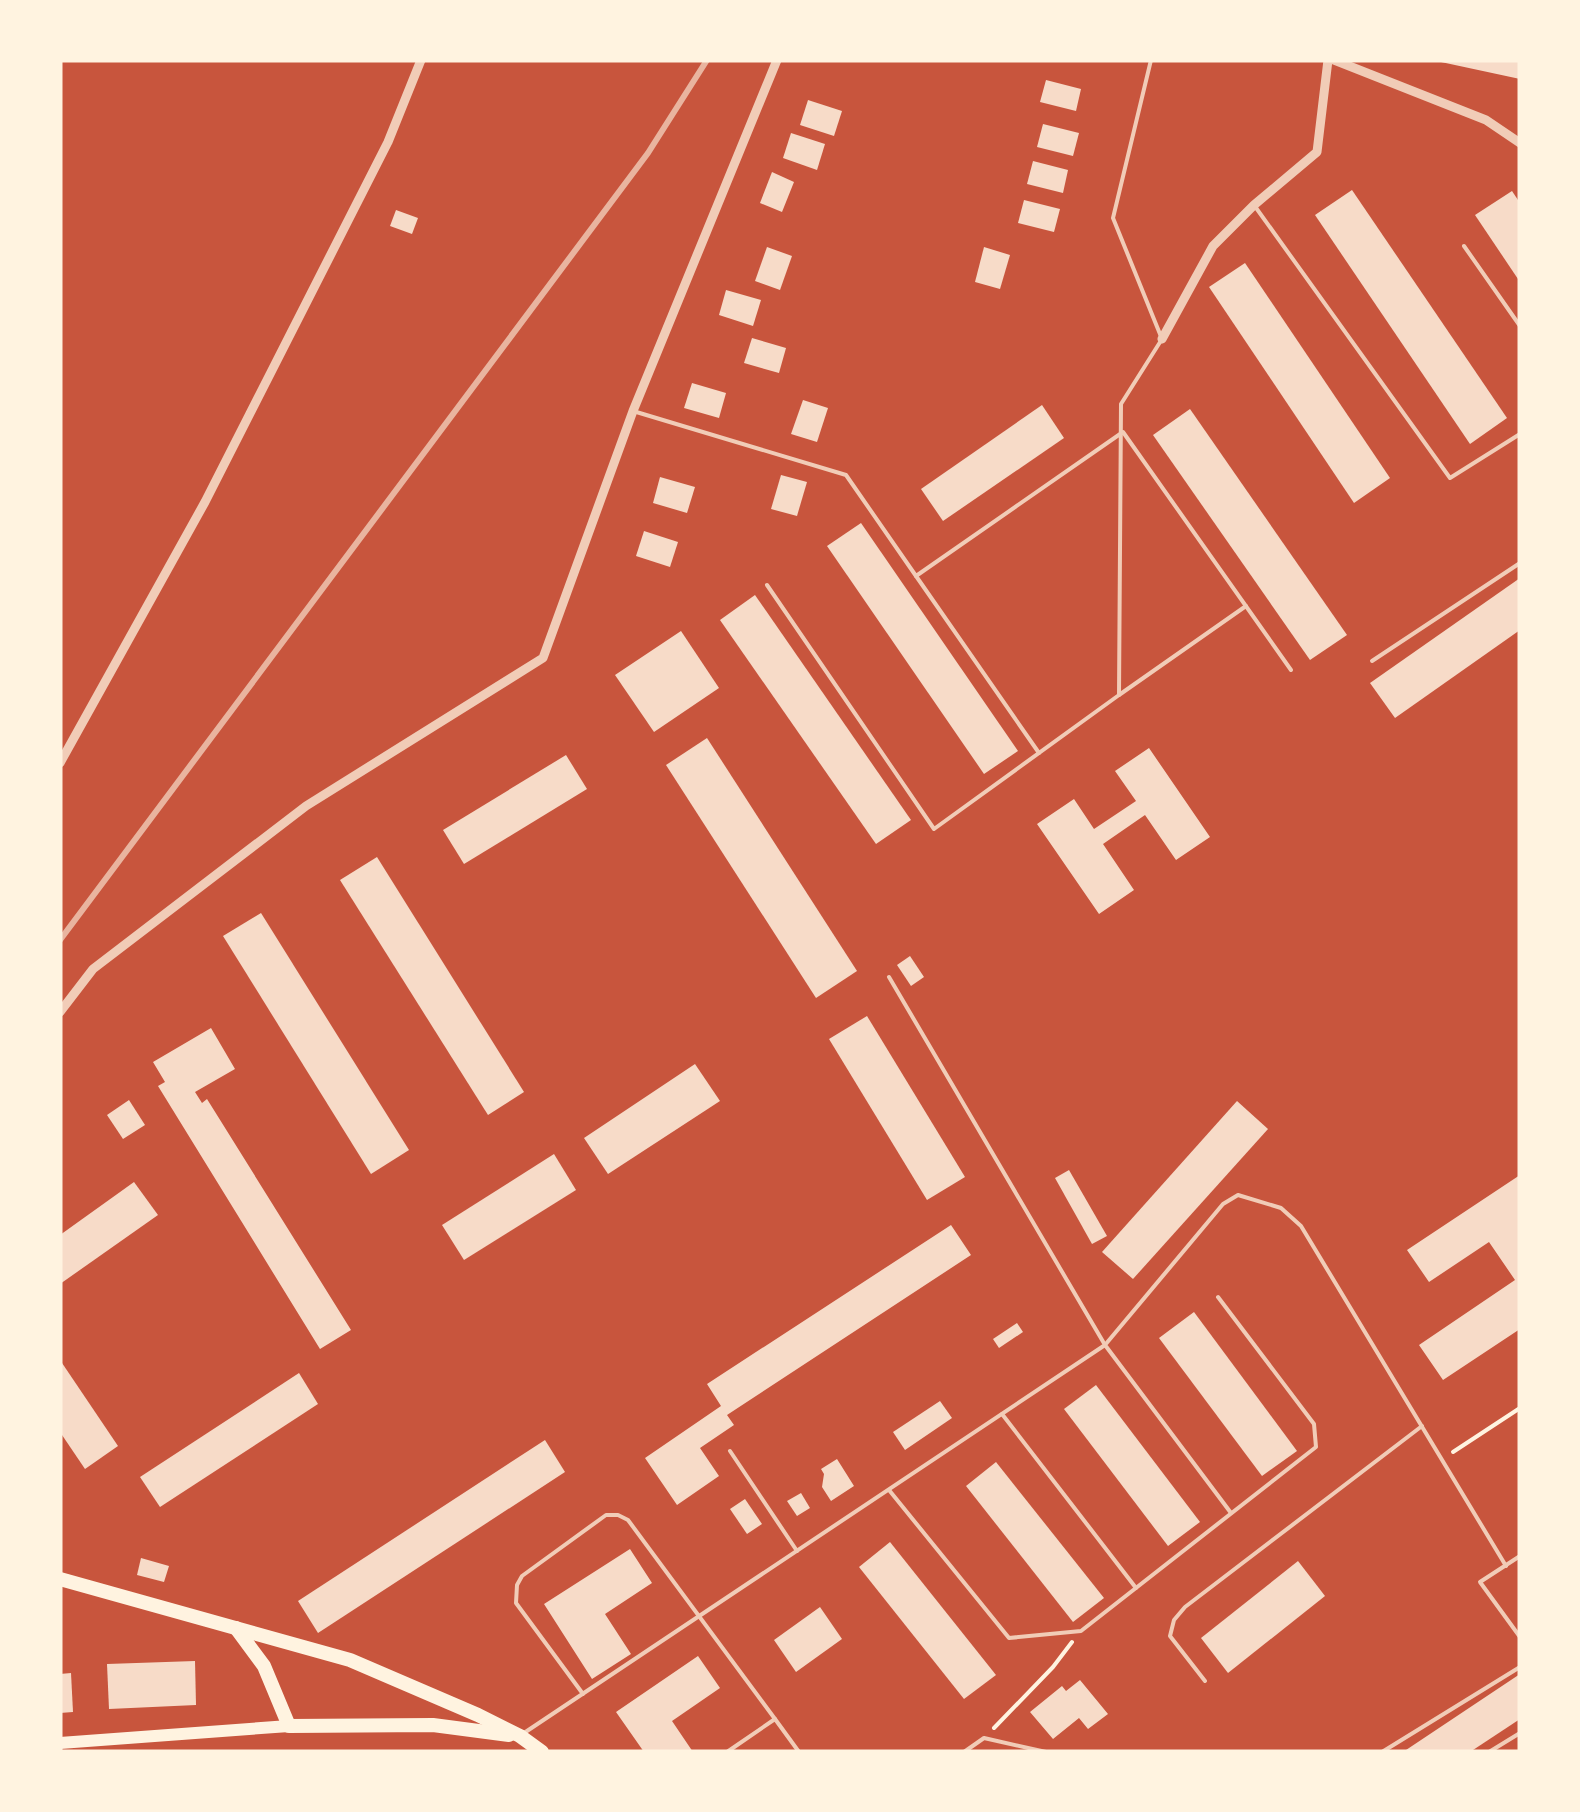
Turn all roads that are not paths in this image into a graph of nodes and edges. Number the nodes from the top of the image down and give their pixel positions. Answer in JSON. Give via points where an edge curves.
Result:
{"nodes":[{"id":1,"x":421,"y":60,"type":"edge"},
{"id":2,"x":778,"y":60,"type":"edge"},
{"id":3,"x":1151,"y":60,"type":"edge"},
{"id":4,"x":1331,"y":60,"type":"edge"},
{"id":5,"x":1520,"y":143,"type":"edge"},
{"id":6,"x":1254,"y":205,"type":"junction"},
{"id":7,"x":1464,"y":246,"type":"dead end"},
{"id":8,"x":1520,"y":326,"type":"edge"},
{"id":9,"x":1162,"y":339,"type":"junction"},
{"id":10,"x":633,"y":411,"type":"junction"},
{"id":11,"x":1123,"y":432,"type":"junction"},
{"id":12,"x":1520,"y":434,"type":"edge"},
{"id":13,"x":1520,"y":563,"type":"edge"},
{"id":14,"x":916,"y":576,"type":"junction"},
{"id":15,"x":767,"y":586,"type":"dead end"},
{"id":16,"x":1246,"y":606,"type":"junction"},
{"id":17,"x":1372,"y":662,"type":"dead end"},
{"id":18,"x":1291,"y":670,"type":"dead end"},
{"id":19,"x":1119,"y":695,"type":"junction"},
{"id":20,"x":1040,"y":753,"type":"junction"},
{"id":21,"x":60,"y":763,"type":"edge"},
{"id":22,"x":889,"y":977,"type":"dead end"},
{"id":23,"x":60,"y":1012,"type":"edge"},
{"id":24,"x":1218,"y":1297,"type":"dead end"},
{"id":25,"x":1105,"y":1345,"type":"junction"},
{"id":26,"x":1002,"y":1414,"type":"junction"},
{"id":27,"x":1422,"y":1426,"type":"junction"},
{"id":28,"x":730,"y":1451,"type":"dead end"},
{"id":29,"x":889,"y":1490,"type":"junction"},
{"id":30,"x":1231,"y":1514,"type":"junction"},
{"id":31,"x":797,"y":1551,"type":"junction"},
{"id":32,"x":1520,"y":1556,"type":"edge"},
{"id":33,"x":1506,"y":1566,"type":"junction"},
{"id":34,"x":60,"y":1579,"type":"edge"},
{"id":35,"x":1136,"y":1588,"type":"junction"},
{"id":36,"x":700,"y":1615,"type":"junction"},
{"id":37,"x":235,"y":1628,"type":"junction"},
{"id":38,"x":1520,"y":1636,"type":"edge"},
{"id":39,"x":1520,"y":1666,"type":"edge"},
{"id":40,"x":1204,"y":1681,"type":"dead end"},
{"id":41,"x":583,"y":1694,"type":"junction"},
{"id":42,"x":775,"y":1718,"type":"junction"},
{"id":43,"x":289,"y":1726,"type":"junction"},
{"id":44,"x":1520,"y":1733,"type":"edge"},
{"id":45,"x":520,"y":1736,"type":"junction"},
{"id":46,"x":60,"y":1743,"type":"edge"},
{"id":47,"x":542,"y":1752,"type":"edge"},
{"id":48,"x":727,"y":1752,"type":"edge"},
{"id":49,"x":799,"y":1752,"type":"edge"},
{"id":50,"x":964,"y":1752,"type":"edge"},
{"id":51,"x":1046,"y":1752,"type":"edge"},
{"id":52,"x":1382,"y":1752,"type":"edge"},
{"id":53,"x":1488,"y":1752,"type":"edge"}],
"edges":[{"from":1,"to":21,"type":"street","via":[[388,142],[205,502]]},
{"from":2,"to":10,"type":"street"},
{"from":3,"to":9,"type":"lane","via":[[1112,218]]},
{"from":4,"to":5,"type":"street","via":[[1486,120]]},
{"from":4,"to":6,"type":"street","via":[[1316,152]]},
{"from":6,"to":9,"type":"street","via":[[1212,246]]},
{"from":6,"to":12,"type":"lane","via":[[1450,478]]},
{"from":7,"to":8,"type":"lane"},
{"from":9,"to":11,"type":"lane","via":[[1121,404]]},
{"from":10,"to":14,"type":"lane","via":[[846,475]]},
{"from":10,"to":23,"type":"street","via":[[543,658],[306,806],[93,969]]},
{"from":11,"to":14,"type":"lane"},
{"from":11,"to":16,"type":"lane"},
{"from":11,"to":19,"type":"lane"},
{"from":13,"to":17,"type":"lane"},
{"from":14,"to":20,"type":"lane"},
{"from":15,"to":20,"type":"lane","via":[[934,830]]},
{"from":16,"to":18,"type":"lane"},
{"from":16,"to":19,"type":"lane"},
{"from":19,"to":20,"type":"lane"},
{"from":22,"to":25,"type":"lane"},
{"from":24,"to":30,"type":"lane","via":[[1317,1435],[1316,1446]]},
{"from":25,"to":26,"type":"lane"},
{"from":25,"to":27,"type":"lane","via":[[1222,1204],[1238,1195],[1259,1199],[1301,1226]]},
{"from":25,"to":30,"type":"lane"},
{"from":26,"to":29,"type":"lane"},
{"from":26,"to":35,"type":"lane"},
{"from":27,"to":33,"type":"lane"},
{"from":27,"to":40,"type":"lane","via":[[1185,1607],[1170,1636]]},
{"from":28,"to":31,"type":"lane"},
{"from":29,"to":31,"type":"lane"},
{"from":29,"to":35,"type":"lane","via":[[1010,1638],[1081,1631]]},
{"from":30,"to":35,"type":"lane"},
{"from":31,"to":36,"type":"lane"},
{"from":32,"to":33,"type":"lane"},
{"from":33,"to":38,"type":"lane","via":[[1480,1582]]},
{"from":34,"to":37,"type":"main road"},
{"from":36,"to":41,"type":"lane"},
{"from":36,"to":41,"type":"lane","via":[[628,1520],[606,1516],[517,1585],[516,1603]]},
{"from":36,"to":42,"type":"lane"},
{"from":37,"to":43,"type":"main road","via":[[264,1666]]},
{"from":37,"to":45,"type":"main road","via":[[350,1660]]},
{"from":39,"to":52,"type":"lane"},
{"from":41,"to":45,"type":"lane"},
{"from":42,"to":48,"type":"lane"},
{"from":42,"to":49,"type":"lane"},
{"from":43,"to":45,"type":"main road","via":[[433,1725]]},
{"from":43,"to":46,"type":"main road"},
{"from":44,"to":53,"type":"lane"},
{"from":45,"to":47,"type":"main road"},
{"from":50,"to":51,"type":"lane","via":[[984,1738]]}]}
